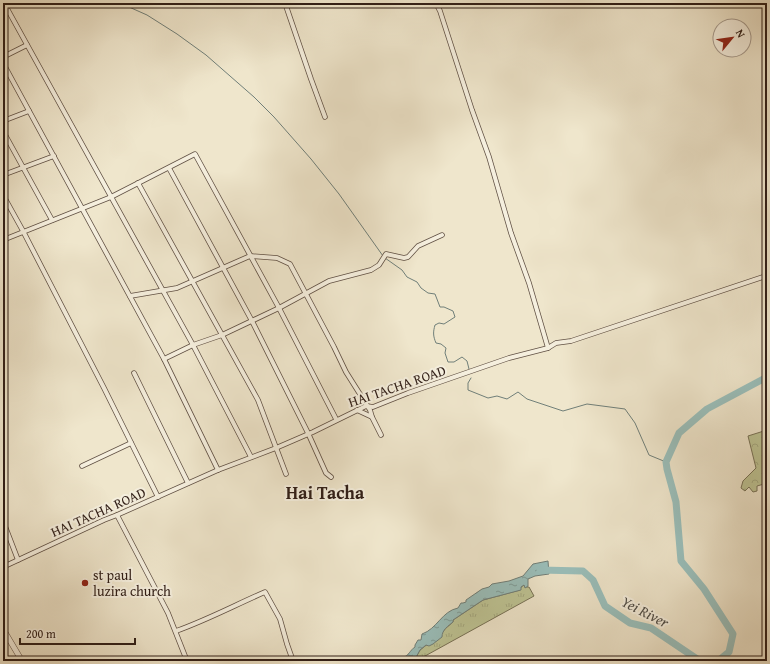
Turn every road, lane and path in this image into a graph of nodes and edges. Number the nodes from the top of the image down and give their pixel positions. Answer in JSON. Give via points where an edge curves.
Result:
{"nodes":[{"id":1,"x":4,"y":3,"type":"edge"},
{"id":2,"x":286,"y":3,"type":"edge"},
{"id":3,"x":436,"y":3,"type":"edge"},
{"id":4,"x":27,"y":45,"type":"junction"},
{"id":5,"x":3,"y":57,"type":"edge"},
{"id":6,"x":3,"y":63,"type":"edge"},
{"id":7,"x":29,"y":111,"type":"junction"},
{"id":8,"x":326,"y":117,"type":"dead end"},
{"id":9,"x":3,"y":121,"type":"edge"},
{"id":10,"x":3,"y":131,"type":"edge"},
{"id":11,"x":54,"y":156,"type":"junction"},
{"id":12,"x":23,"y":168,"type":"junction"},
{"id":13,"x":168,"y":168,"type":"junction"},
{"id":14,"x":3,"y":175,"type":"edge"},
{"id":15,"x":138,"y":184,"type":"junction"},
{"id":16,"x":3,"y":195,"type":"edge"},
{"id":17,"x":111,"y":197,"type":"junction"},
{"id":18,"x":83,"y":209,"type":"junction"},
{"id":19,"x":52,"y":220,"type":"junction"},
{"id":20,"x":23,"y":232,"type":"junction"},
{"id":21,"x":442,"y":235,"type":"dead end"},
{"id":22,"x":3,"y":240,"type":"edge"},
{"id":23,"x":250,"y":256,"type":"junction"},
{"id":24,"x":222,"y":267,"type":"junction"},
{"id":25,"x":766,"y":276,"type":"dead end"},
{"id":26,"x":192,"y":281,"type":"junction"},
{"id":27,"x":163,"y":291,"type":"junction"},
{"id":28,"x":305,"y":292,"type":"junction"},
{"id":29,"x":130,"y":296,"type":"junction"},
{"id":30,"x":278,"y":308,"type":"junction"},
{"id":31,"x":252,"y":320,"type":"junction"},
{"id":32,"x":222,"y":335,"type":"junction"},
{"id":33,"x":193,"y":345,"type":"junction"},
{"id":34,"x":548,"y":348,"type":"junction"},
{"id":35,"x":164,"y":359,"type":"junction"},
{"id":36,"x":134,"y":373,"type":"dead end"},
{"id":37,"x":366,"y":406,"type":"junction"},
{"id":38,"x":356,"y":410,"type":"junction"},
{"id":39,"x":372,"y":418,"type":"junction"},
{"id":40,"x":336,"y":420,"type":"junction"},
{"id":41,"x":308,"y":433,"type":"junction"},
{"id":42,"x":381,"y":435,"type":"dead end"},
{"id":43,"x":131,"y":443,"type":"junction"},
{"id":44,"x":276,"y":448,"type":"junction"},
{"id":45,"x":251,"y":458,"type":"junction"},
{"id":46,"x":82,"y":466,"type":"dead end"},
{"id":47,"x":218,"y":470,"type":"junction"},
{"id":48,"x":286,"y":474,"type":"dead end"},
{"id":49,"x":331,"y":476,"type":"dead end"},
{"id":50,"x":188,"y":483,"type":"junction"},
{"id":51,"x":158,"y":497,"type":"junction"},
{"id":52,"x":117,"y":515,"type":"junction"},
{"id":53,"x":3,"y":521,"type":"edge"},
{"id":54,"x":18,"y":560,"type":"junction"},
{"id":55,"x":3,"y":568,"type":"edge"},
{"id":56,"x":3,"y":629,"type":"edge"},
{"id":57,"x":176,"y":631,"type":"junction"},
{"id":58,"x":6,"y":640,"type":"edge"},
{"id":59,"x":22,"y":661,"type":"edge"},
{"id":60,"x":187,"y":661,"type":"edge"},
{"id":61,"x":293,"y":661,"type":"edge"}],
"edges":[{"from":1,"to":4,"type":"street"},
{"from":2,"to":8,"type":"street"},
{"from":3,"to":34,"type":"street","via":[[489,157]]},
{"from":4,"to":5,"type":"street"},
{"from":4,"to":17,"type":"street"},
{"from":6,"to":7,"type":"street"},
{"from":7,"to":9,"type":"street"},
{"from":7,"to":11,"type":"street"},
{"from":10,"to":12,"type":"street"},
{"from":11,"to":12,"type":"street"},
{"from":11,"to":18,"type":"street"},
{"from":12,"to":14,"type":"street"},
{"from":12,"to":19,"type":"street"},
{"from":13,"to":15,"type":"street"},
{"from":13,"to":23,"type":"street","via":[[195,154]]},
{"from":13,"to":24,"type":"street"},
{"from":15,"to":17,"type":"street"},
{"from":15,"to":26,"type":"street"},
{"from":16,"to":20,"type":"street"},
{"from":17,"to":18,"type":"street"},
{"from":17,"to":27,"type":"street"},
{"from":18,"to":19,"type":"street"},
{"from":18,"to":29,"type":"street"},
{"from":19,"to":20,"type":"street"},
{"from":20,"to":22,"type":"street"},
{"from":20,"to":43,"type":"street"},
{"from":21,"to":28,"type":"street","via":[[418,246],[408,257],[386,254],[379,265],[371,270],[329,281]]},
{"from":23,"to":24,"type":"street"},
{"from":23,"to":28,"type":"street","via":[[277,258],[290,264]]},
{"from":23,"to":30,"type":"street"},
{"from":24,"to":26,"type":"street"},
{"from":24,"to":31,"type":"street"},
{"from":25,"to":34,"type":"street","name":"HAI TACHA ROAD","via":[[571,341],[556,343]]},
{"from":26,"to":27,"type":"street"},
{"from":26,"to":32,"type":"street"},
{"from":27,"to":29,"type":"street"},
{"from":27,"to":33,"type":"street"},
{"from":28,"to":30,"type":"street"},
{"from":28,"to":37,"type":"street"},
{"from":29,"to":35,"type":"street"},
{"from":30,"to":31,"type":"street"},
{"from":30,"to":40,"type":"street"},
{"from":31,"to":32,"type":"street"},
{"from":31,"to":41,"type":"street"},
{"from":32,"to":33,"type":"street"},
{"from":32,"to":44,"type":"street","via":[[258,400]]},
{"from":33,"to":35,"type":"street"},
{"from":33,"to":45,"type":"street"},
{"from":34,"to":37,"type":"street","name":"HAI TACHA ROAD","via":[[510,358],[373,407]]},
{"from":35,"to":47,"type":"street"},
{"from":36,"to":50,"type":"street"},
{"from":37,"to":38,"type":"street","name":"HAI TACHA ROAD"},
{"from":37,"to":39,"type":"street"},
{"from":38,"to":39,"type":"street"},
{"from":38,"to":40,"type":"street","name":"HAI TACHA ROAD"},
{"from":39,"to":42,"type":"street"},
{"from":40,"to":41,"type":"street","name":"HAI TACHA ROAD"},
{"from":41,"to":44,"type":"street","name":"HAI TACHA ROAD"},
{"from":41,"to":49,"type":"street","via":[[326,473]]},
{"from":43,"to":46,"type":"street"},
{"from":43,"to":51,"type":"street"},
{"from":44,"to":45,"type":"street","name":"HAI TACHA ROAD"},
{"from":44,"to":48,"type":"street"},
{"from":45,"to":47,"type":"street","name":"HAI TACHA ROAD"},
{"from":47,"to":50,"type":"street","name":"HAI TACHA ROAD"},
{"from":50,"to":51,"type":"street","name":"HAI TACHA ROAD"},
{"from":51,"to":52,"type":"street","name":"HAI TACHA ROAD"},
{"from":52,"to":54,"type":"street","name":"HAI TACHA ROAD"},
{"from":52,"to":57,"type":"street"},
{"from":53,"to":54,"type":"street"},
{"from":54,"to":55,"type":"street","name":"HAI TACHA ROAD"},
{"from":56,"to":58,"type":"street"},
{"from":57,"to":60,"type":"street"},
{"from":57,"to":61,"type":"street","via":[[200,623],[265,592],[280,619]]},
{"from":58,"to":59,"type":"street"}]}
